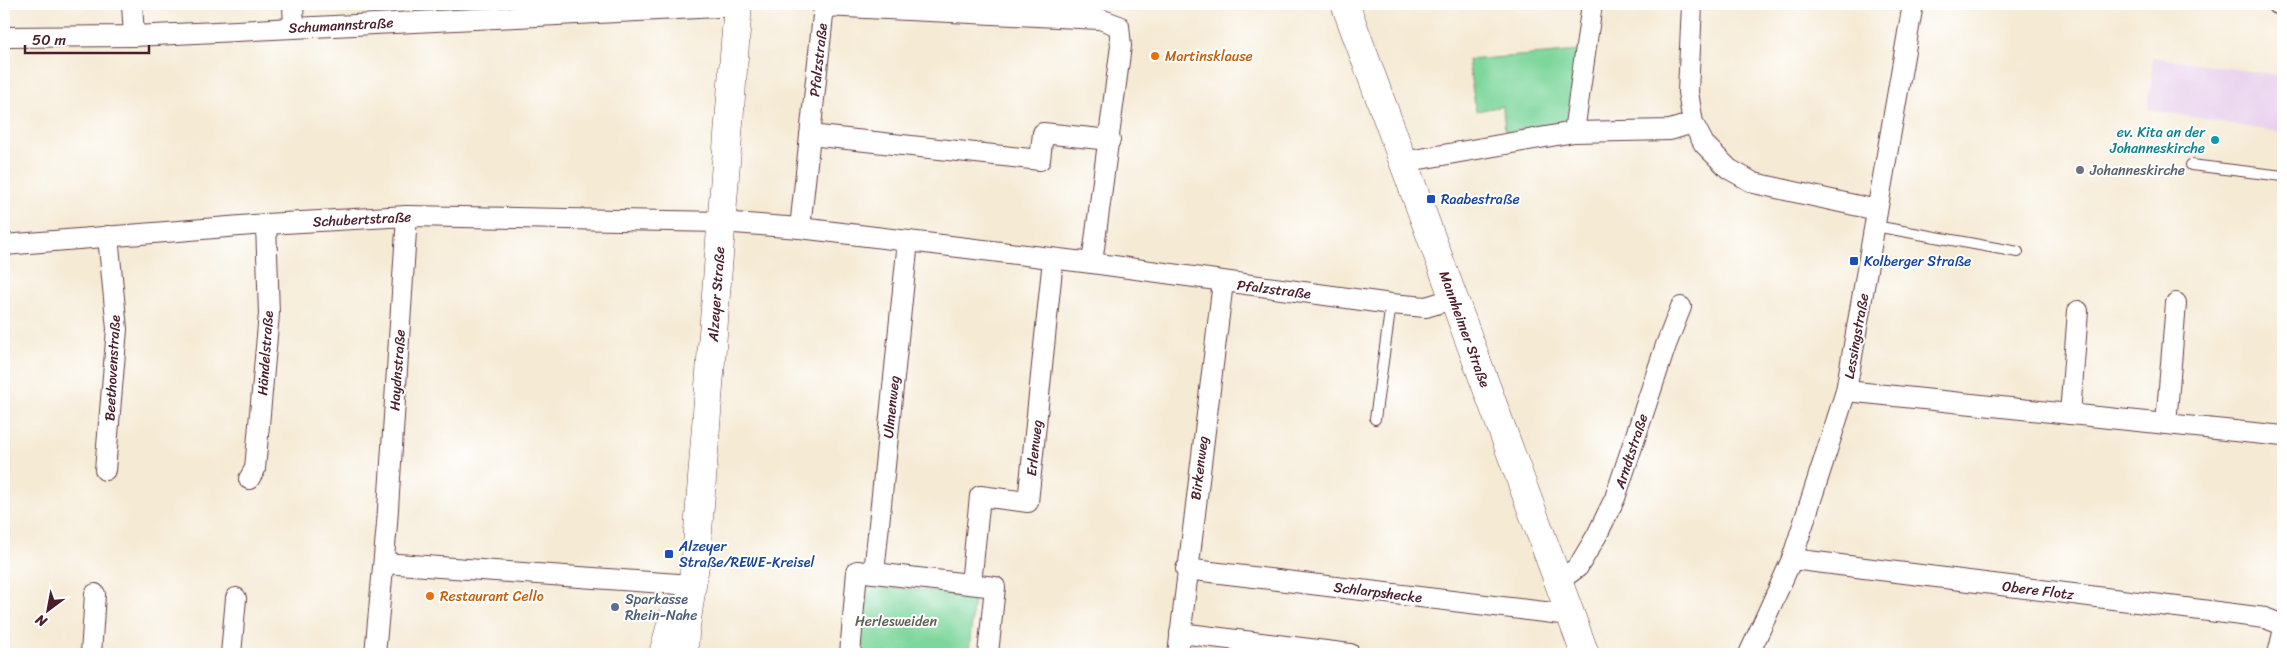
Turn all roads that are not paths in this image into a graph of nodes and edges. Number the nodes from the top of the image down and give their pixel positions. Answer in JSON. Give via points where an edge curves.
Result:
{"nodes":[{"id":1,"x":132,"y":4,"type":"edge"},
{"id":2,"x":293,"y":4,"type":"edge"},
{"id":3,"x":1345,"y":4,"type":"edge"},
{"id":4,"x":1592,"y":4,"type":"edge"},
{"id":5,"x":1692,"y":4,"type":"edge"},
{"id":6,"x":1913,"y":4,"type":"edge"},
{"id":7,"x":2277,"y":4,"type":"edge"},
{"id":8,"x":2283,"y":4,"type":"edge"},
{"id":9,"x":738,"y":5,"type":"edge"},
{"id":10,"x":461,"y":12,"type":"edge"},
{"id":11,"x":294,"y":28,"type":"junction"},
{"id":12,"x":134,"y":36,"type":"junction"},
{"id":13,"x":4,"y":37,"type":"edge"},
{"id":14,"x":1693,"y":123,"type":"junction"},
{"id":15,"x":1574,"y":132,"type":"junction"},
{"id":16,"x":810,"y":135,"type":"junction"},
{"id":17,"x":1110,"y":140,"type":"junction"},
{"id":18,"x":1403,"y":162,"type":"junction"},
{"id":19,"x":2191,"y":165,"type":"dead end"},
{"id":20,"x":2283,"y":176,"type":"edge"},
{"id":21,"x":407,"y":216,"type":"junction"},
{"id":22,"x":1876,"y":218,"type":"junction"},
{"id":23,"x":721,"y":222,"type":"junction"},
{"id":24,"x":266,"y":224,"type":"junction"},
{"id":25,"x":800,"y":228,"type":"junction"},
{"id":26,"x":108,"y":236,"type":"junction"},
{"id":27,"x":908,"y":241,"type":"junction"},
{"id":28,"x":4,"y":245,"type":"edge"},
{"id":29,"x":2018,"y":252,"type":"dead end"},
{"id":30,"x":1053,"y":259,"type":"junction"},
{"id":31,"x":1092,"y":263,"type":"junction"},
{"id":32,"x":1223,"y":282,"type":"junction"},
{"id":33,"x":1455,"y":298,"type":"junction"},
{"id":34,"x":2176,"y":303,"type":"dead end"},
{"id":35,"x":1391,"y":304,"type":"junction"},
{"id":36,"x":1681,"y":307,"type":"dead end"},
{"id":37,"x":2078,"y":312,"type":"dead end"},
{"id":38,"x":1846,"y":391,"type":"junction"},
{"id":39,"x":2070,"y":414,"type":"junction"},
{"id":40,"x":1375,"y":419,"type":"dead end"},
{"id":41,"x":2166,"y":424,"type":"junction"},
{"id":42,"x":2283,"y":436,"type":"edge"},
{"id":43,"x":105,"y":470,"type":"dead end"},
{"id":44,"x":249,"y":479,"type":"dead end"},
{"id":45,"x":1792,"y":559,"type":"junction"},
{"id":46,"x":384,"y":563,"type":"junction"},
{"id":47,"x":1186,"y":569,"type":"junction"},
{"id":48,"x":874,"y":573,"type":"junction"},
{"id":49,"x":1557,"y":579,"type":"junction"},
{"id":50,"x":972,"y":584,"type":"junction"},
{"id":51,"x":692,"y":585,"type":"junction"},
{"id":52,"x":95,"y":594,"type":"dead end"},
{"id":53,"x":236,"y":598,"type":"dead end"},
{"id":54,"x":1570,"y":613,"type":"junction"},
{"id":55,"x":2283,"y":625,"type":"edge"},
{"id":56,"x":1180,"y":633,"type":"junction"},
{"id":57,"x":2283,"y":634,"type":"edge"},
{"id":58,"x":91,"y":654,"type":"edge"},
{"id":59,"x":231,"y":654,"type":"edge"},
{"id":60,"x":375,"y":654,"type":"edge"},
{"id":61,"x":663,"y":654,"type":"edge"},
{"id":62,"x":684,"y":654,"type":"edge"},
{"id":63,"x":850,"y":654,"type":"edge"},
{"id":64,"x":988,"y":654,"type":"edge"},
{"id":65,"x":1178,"y":654,"type":"edge"},
{"id":66,"x":1350,"y":654,"type":"edge"},
{"id":67,"x":1584,"y":654,"type":"edge"},
{"id":68,"x":1749,"y":654,"type":"edge"},
{"id":69,"x":2278,"y":654,"type":"edge"}],
"edges":[{"from":1,"to":12,"type":"street"},
{"from":2,"to":11,"type":"street"},
{"from":3,"to":18,"type":"main road","name":"Mannheimer Straße"},
{"from":4,"to":15,"type":"street"},
{"from":5,"to":14,"type":"street","via":[[1688,92]]},
{"from":6,"to":22,"type":"street","name":"Lessingstraße"},
{"from":7,"to":8,"type":"street"},
{"from":9,"to":10,"type":"street","name":"Schumannstraße"},
{"from":9,"to":23,"type":"main road","name":"Alzeyer Straße"},
{"from":10,"to":11,"type":"street","name":"Schumannstraße"},
{"from":11,"to":12,"type":"street","name":"Schumannstraße"},
{"from":12,"to":13,"type":"street","name":"Schumannstraße"},
{"from":14,"to":15,"type":"street","via":[[1670,130]]},
{"from":14,"to":22,"type":"street","via":[[1704,144],[1729,169],[1754,183]]},
{"from":15,"to":18,"type":"street"},
{"from":16,"to":17,"type":"street","via":[[1040,160],[1043,133]]},
{"from":16,"to":17,"type":"street","name":"Pfalzstraße","via":[[824,6],[1100,19],[1119,26],[1122,46]]},
{"from":16,"to":25,"type":"street","name":"Pfalzstraße"},
{"from":17,"to":31,"type":"street","name":"Pfalzstraße"},
{"from":18,"to":33,"type":"main road","name":"Mannheimer Straße"},
{"from":19,"to":20,"type":"lane"},
{"from":21,"to":23,"type":"street","name":"Schubertstraße"},
{"from":21,"to":24,"type":"street","name":"Schubertstraße"},
{"from":21,"to":46,"type":"street","name":"Haydnstraße"},
{"from":22,"to":29,"type":"lane"},
{"from":22,"to":38,"type":"street","name":"Lessingstraße"},
{"from":23,"to":25,"type":"street","name":"Pfalzstraße"},
{"from":23,"to":51,"type":"main road","name":"Alzeyer Straße"},
{"from":24,"to":26,"type":"street","name":"Schubertstraße"},
{"from":24,"to":44,"type":"street","name":"Händelstraße","via":[[269,314],[255,469]]},
{"from":25,"to":27,"type":"street","name":"Pfalzstraße"},
{"from":26,"to":28,"type":"street","name":"Schubertstraße"},
{"from":26,"to":43,"type":"street","name":"Beethovenstraße","via":[[117,329]]},
{"from":27,"to":30,"type":"street","name":"Pfalzstraße"},
{"from":27,"to":48,"type":"street","name":"Ulmenweg"},
{"from":30,"to":31,"type":"street","name":"Pfalzstraße"},
{"from":30,"to":50,"type":"street","name":"Erlenweg","via":[[1028,502],[980,496]]},
{"from":31,"to":32,"type":"street","name":"Pfalzstraße"},
{"from":32,"to":35,"type":"street","name":"Pfalzstraße"},
{"from":32,"to":47,"type":"street","name":"Birkenweg"},
{"from":33,"to":35,"type":"street","name":"Pfalzstraße","via":[[1426,307]]},
{"from":33,"to":49,"type":"main road","name":"Mannheimer Straße"},
{"from":34,"to":41,"type":"street"},
{"from":35,"to":40,"type":"lane"},
{"from":36,"to":49,"type":"street","name":"Arndtstraße","via":[[1615,498],[1578,567]]},
{"from":37,"to":39,"type":"street"},
{"from":38,"to":39,"type":"street"},
{"from":38,"to":45,"type":"street","name":"Lessingstraße"},
{"from":39,"to":41,"type":"street"},
{"from":41,"to":42,"type":"street"},
{"from":45,"to":55,"type":"street","name":"Obere Flotz","via":[[2265,618]]},
{"from":45,"to":68,"type":"street","name":"Lessingstraße"},
{"from":46,"to":51,"type":"street"},
{"from":46,"to":60,"type":"street","name":"Haydnstraße"},
{"from":47,"to":54,"type":"street","name":"Schlarpshecke"},
{"from":47,"to":56,"type":"street","name":"Birkenweg"},
{"from":48,"to":50,"type":"street"},
{"from":48,"to":63,"type":"street","via":[[857,571]]},
{"from":49,"to":54,"type":"main road","name":"Mannheimer Straße"},
{"from":50,"to":64,"type":"street","via":[[995,587]]},
{"from":51,"to":61,"type":"main road","name":"Alzeyer Straße","via":[[673,617]]},
{"from":51,"to":62,"type":"main road","name":"Alzeyer Straße"},
{"from":52,"to":58,"type":"street"},
{"from":53,"to":59,"type":"street"},
{"from":54,"to":67,"type":"main road","name":"Mannheimer Straße"},
{"from":56,"to":65,"type":"street","name":"Birkenweg"},
{"from":56,"to":66,"type":"street"},
{"from":57,"to":69,"type":"street"}]}
